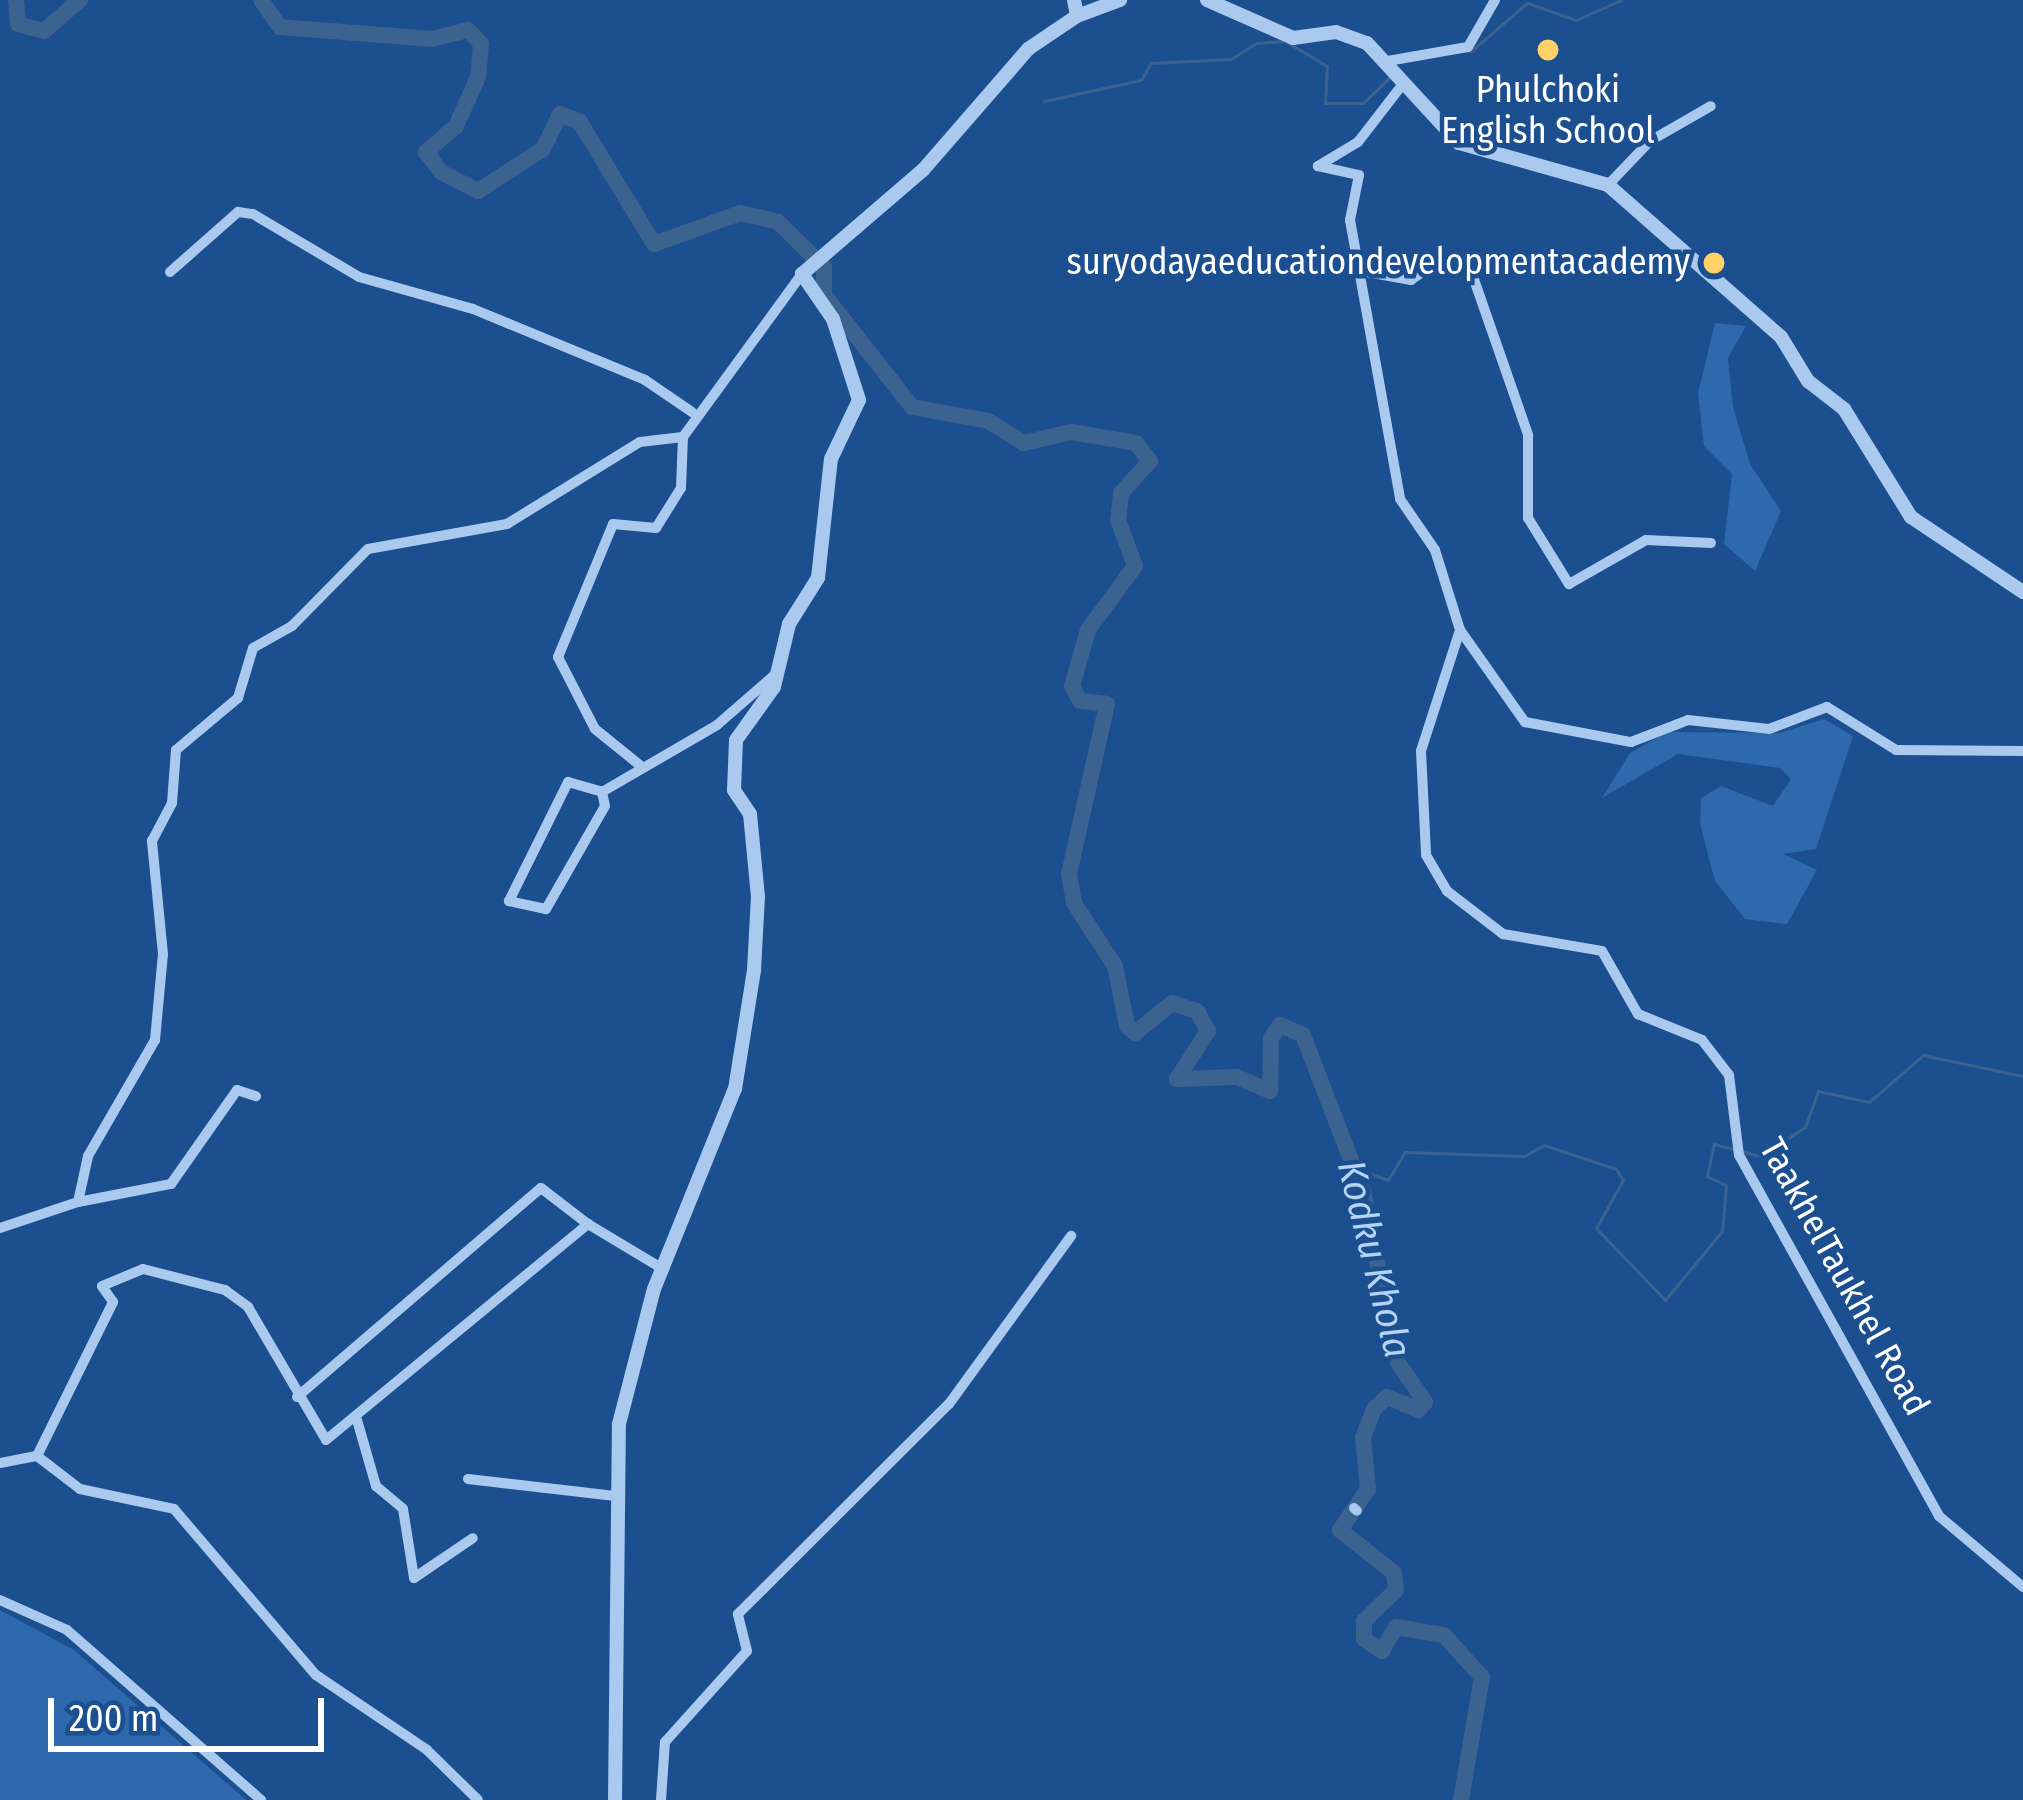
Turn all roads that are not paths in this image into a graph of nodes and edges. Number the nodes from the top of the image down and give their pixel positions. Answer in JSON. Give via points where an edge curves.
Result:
{"nodes":[{"id":1,"x":1074,"y":0,"type":"edge"},
{"id":2,"x":1120,"y":0,"type":"edge"},
{"id":3,"x":1207,"y":0,"type":"edge"},
{"id":4,"x":1495,"y":0,"type":"edge"},
{"id":5,"x":1077,"y":16,"type":"junction"},
{"id":6,"x":1390,"y":74,"type":"junction"},
{"id":7,"x":1711,"y":106,"type":"dead end"},
{"id":8,"x":1608,"y":184,"type":"junction"},
{"id":9,"x":805,"y":270,"type":"junction"},
{"id":10,"x":1360,"y":271,"type":"junction"},
{"id":11,"x":170,"y":272,"type":"dead end"},
{"id":12,"x":692,"y":412,"type":"junction"},
{"id":13,"x":683,"y":437,"type":"junction"},
{"id":14,"x":1711,"y":543,"type":"dead end"},
{"id":15,"x":2023,"y":592,"type":"edge"},
{"id":16,"x":1460,"y":630,"type":"junction"},
{"id":17,"x":778,"y":672,"type":"junction"},
{"id":18,"x":2023,"y":751,"type":"edge"},
{"id":19,"x":642,"y":767,"type":"junction"},
{"id":20,"x":602,"y":792,"type":"junction"},
{"id":21,"x":256,"y":1096,"type":"dead end"},
{"id":22,"x":79,"y":1202,"type":"junction"},
{"id":23,"x":588,"y":1224,"type":"junction"},
{"id":24,"x":0,"y":1228,"type":"edge"},
{"id":25,"x":1071,"y":1236,"type":"dead end"},
{"id":26,"x":663,"y":1269,"type":"junction"},
{"id":27,"x":297,"y":1397,"type":"junction"},
{"id":28,"x":357,"y":1420,"type":"junction"},
{"id":29,"x":37,"y":1456,"type":"junction"},
{"id":30,"x":0,"y":1463,"type":"edge"},
{"id":31,"x":468,"y":1479,"type":"dead end"},
{"id":32,"x":615,"y":1496,"type":"junction"},
{"id":33,"x":473,"y":1538,"type":"dead end"},
{"id":34,"x":2023,"y":1587,"type":"edge"},
{"id":35,"x":0,"y":1600,"type":"edge"},
{"id":36,"x":261,"y":1800,"type":"edge"},
{"id":37,"x":478,"y":1800,"type":"edge"},
{"id":38,"x":615,"y":1800,"type":"edge"},
{"id":39,"x":661,"y":1800,"type":"edge"}],
"edges":[{"from":1,"to":5,"type":"street"},
{"from":2,"to":5,"type":"street"},
{"from":3,"to":6,"type":"street","via":[[1293,38],[1336,32],[1367,43]]},
{"from":4,"to":6,"type":"street","via":[[1468,47]]},
{"from":5,"to":9,"type":"street","via":[[1028,49],[923,170]]},
{"from":6,"to":8,"type":"street","via":[[1459,143]]},
{"from":6,"to":10,"type":"street","via":[[1358,142],[1319,160],[1323,171],[1359,175],[1350,220]]},
{"from":7,"to":8,"type":"street","via":[[1650,141]]},
{"from":8,"to":15,"type":"street","via":[[1781,338],[1808,381],[1844,409],[1911,518]]},
{"from":9,"to":12,"type":"street"},
{"from":9,"to":17,"type":"street","via":[[833,319],[859,400],[831,459],[818,578]]},
{"from":10,"to":14,"type":"street","via":[[1411,280],[1437,262],[1470,268],[1528,435],[1528,518],[1569,584],[1646,540]]},
{"from":10,"to":16,"type":"street","via":[[1400,499],[1436,550]]},
{"from":11,"to":12,"type":"street","via":[[238,212],[253,214],[359,277],[473,309],[645,380]]},
{"from":12,"to":13,"type":"street"},
{"from":13,"to":19,"type":"street","via":[[681,488],[656,528],[613,524],[558,656],[595,729]]},
{"from":13,"to":22,"type":"street","via":[[640,442],[507,524],[368,549],[292,626],[254,647],[238,698],[176,750],[172,803],[152,841],[160,1024],[88,1156]]},
{"from":16,"to":18,"type":"street","via":[[1525,722],[1631,742],[1688,720],[1769,729],[1827,707],[1895,750]]},
{"from":16,"to":34,"type":"street","name":"TaakhelTaukhel Road","via":[[1421,752],[1426,855],[1447,891],[1503,934],[1602,952],[1638,1014],[1702,1040],[1729,1075],[1739,1155],[1939,1516]]},
{"from":17,"to":19,"type":"street","via":[[717,725]]},
{"from":17,"to":26,"type":"street","via":[[736,740],[734,790],[751,814],[758,897],[735,1089]]},
{"from":19,"to":20,"type":"street"},
{"from":20,"to":20,"type":"street","via":[[604,806],[546,909],[509,901],[568,782]]},
{"from":21,"to":22,"type":"street","via":[[237,1090],[171,1184]]},
{"from":22,"to":24,"type":"street"},
{"from":23,"to":26,"type":"street"},
{"from":23,"to":27,"type":"street","via":[[541,1189]]},
{"from":23,"to":28,"type":"street"},
{"from":25,"to":39,"type":"street","via":[[949,1404],[738,1614],[747,1651],[665,1742]]},
{"from":26,"to":32,"type":"street","via":[[619,1424]]},
{"from":27,"to":28,"type":"street","via":[[326,1440]]},
{"from":27,"to":29,"type":"street","via":[[248,1307],[225,1289],[143,1269],[102,1286],[113,1302]]},
{"from":28,"to":33,"type":"street","via":[[376,1486],[403,1509],[414,1578]]},
{"from":29,"to":30,"type":"street"},
{"from":29,"to":37,"type":"street","via":[[80,1489],[174,1509],[316,1675],[428,1750]]},
{"from":31,"to":32,"type":"street","via":[[545,1480]]},
{"from":32,"to":38,"type":"street","via":[[623,1549]]},
{"from":35,"to":36,"type":"street","via":[[67,1630]]}]}
